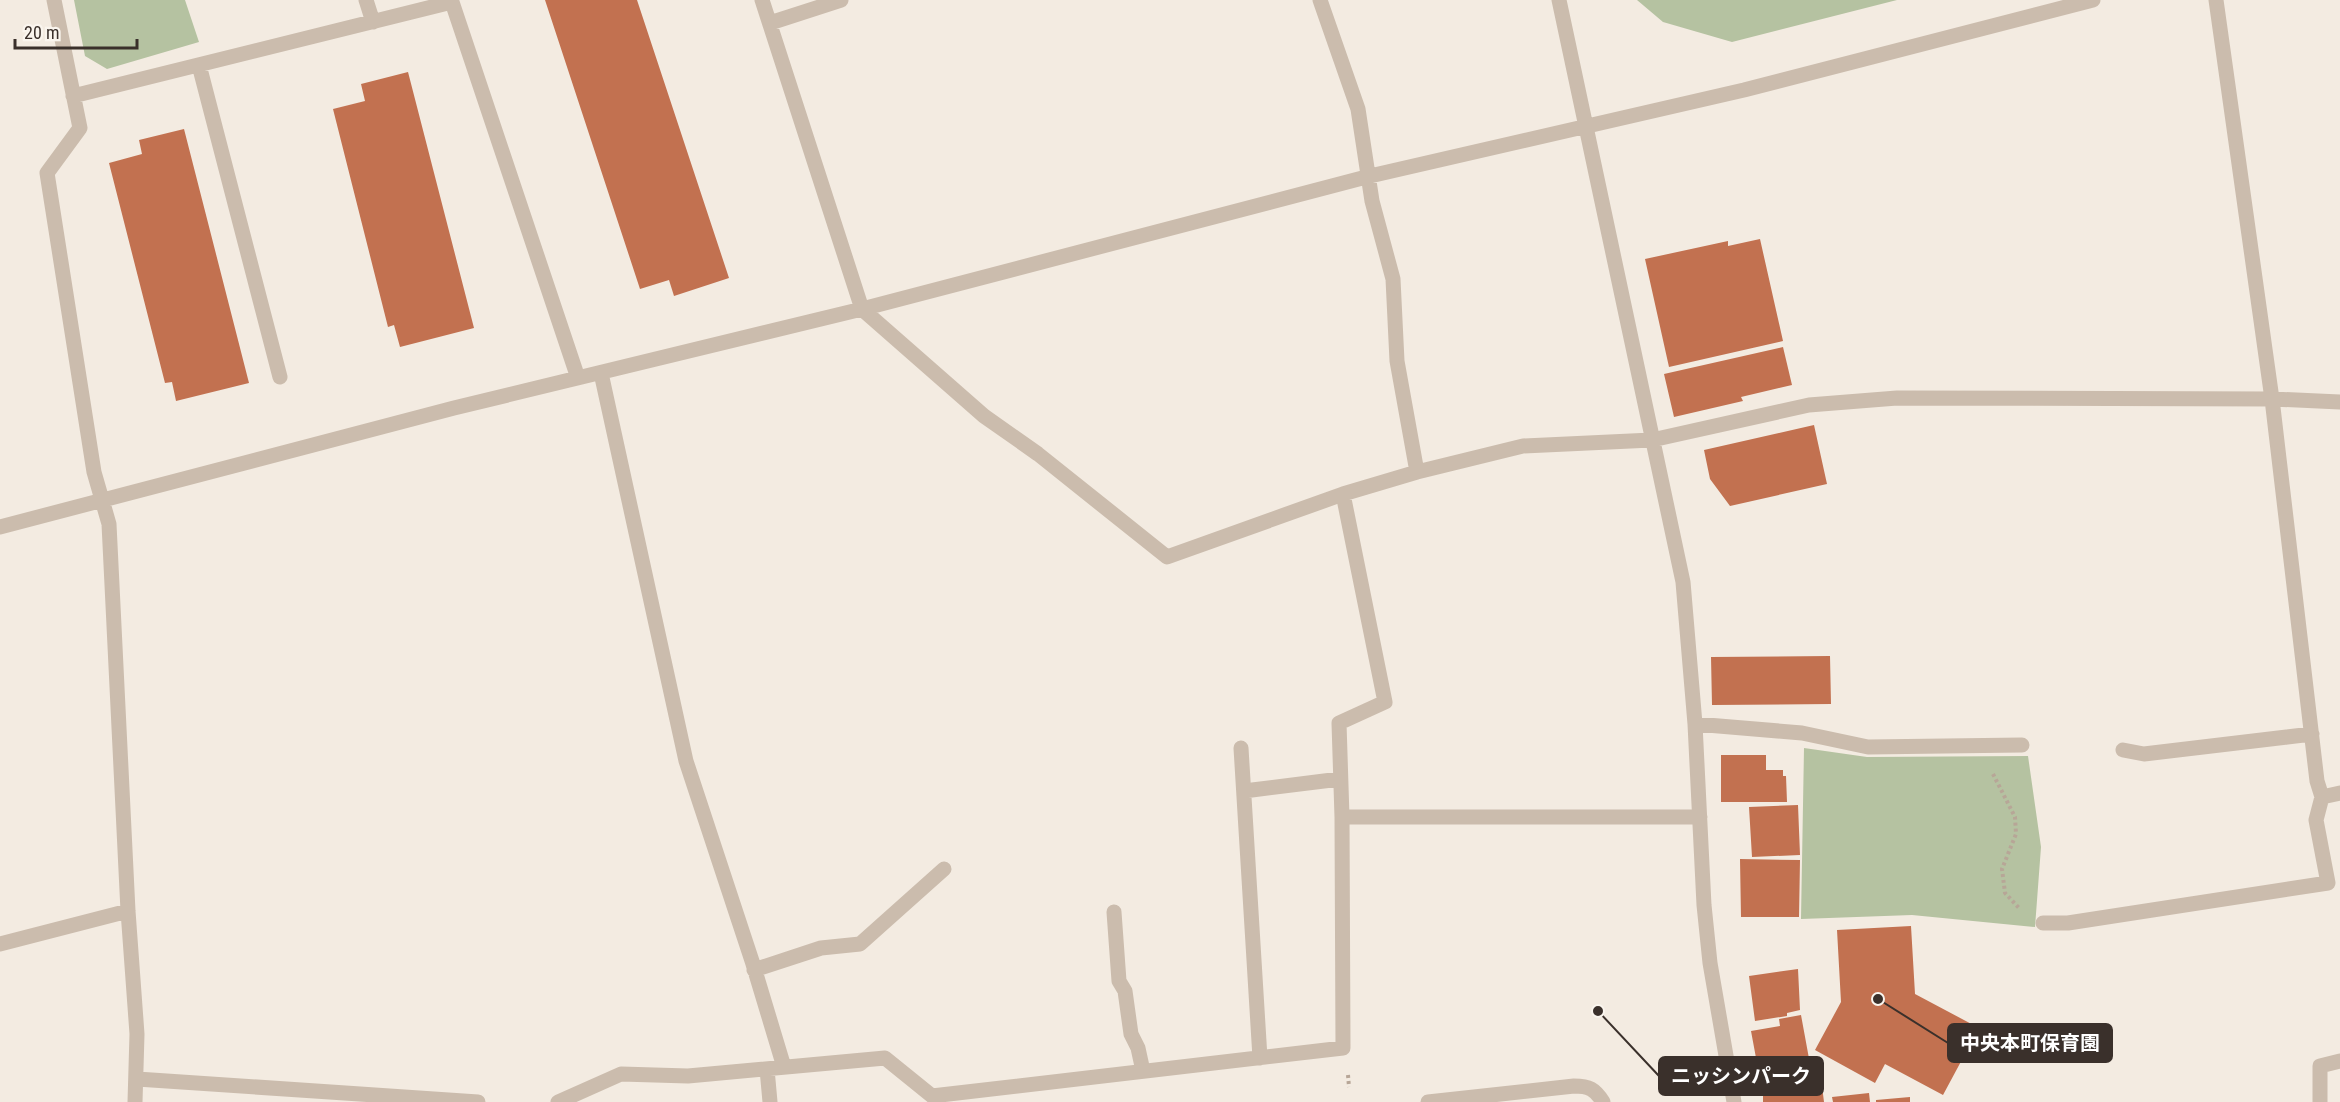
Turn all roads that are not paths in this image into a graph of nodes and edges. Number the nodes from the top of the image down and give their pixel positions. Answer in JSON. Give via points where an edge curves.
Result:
{"nodes":[{"id":1,"x":54,"y":0,"type":"edge"},
{"id":2,"x":366,"y":0,"type":"edge"},
{"id":3,"x":762,"y":0,"type":"edge"},
{"id":4,"x":842,"y":0,"type":"edge"},
{"id":5,"x":1320,"y":0,"type":"edge"},
{"id":6,"x":1559,"y":0,"type":"edge"},
{"id":7,"x":2093,"y":0,"type":"edge"},
{"id":8,"x":2216,"y":0,"type":"edge"},
{"id":9,"x":374,"y":22,"type":"junction"},
{"id":10,"x":770,"y":23,"type":"junction"},
{"id":11,"x":199,"y":65,"type":"junction"},
{"id":12,"x":73,"y":96,"type":"junction"},
{"id":13,"x":1586,"y":127,"type":"junction"},
{"id":14,"x":1370,"y":176,"type":"junction"},
{"id":15,"x":862,"y":309,"type":"junction"},
{"id":16,"x":601,"y":373,"type":"junction"},
{"id":17,"x":280,"y":377,"type":"dead end"},
{"id":18,"x":578,"y":378,"type":"junction"},
{"id":19,"x":2272,"y":399,"type":"junction"},
{"id":20,"x":2340,"y":402,"type":"edge"},
{"id":21,"x":1652,"y":440,"type":"junction"},
{"id":22,"x":1417,"y":472,"type":"junction"},
{"id":23,"x":1343,"y":494,"type":"junction"},
{"id":24,"x":102,"y":502,"type":"junction"},
{"id":25,"x":0,"y":526,"type":"edge"},
{"id":26,"x":1695,"y":724,"type":"junction"},
{"id":27,"x":2312,"y":734,"type":"junction"},
{"id":28,"x":2022,"y":745,"type":"dead end"},
{"id":29,"x":1241,"y":748,"type":"dead end"},
{"id":30,"x":2123,"y":750,"type":"dead end"},
{"id":31,"x":1340,"y":779,"type":"junction"},
{"id":32,"x":1244,"y":791,"type":"junction"},
{"id":33,"x":2340,"y":793,"type":"edge"},
{"id":34,"x":2322,"y":797,"type":"junction"},
{"id":35,"x":1700,"y":816,"type":"junction"},
{"id":36,"x":1342,"y":817,"type":"junction"},
{"id":37,"x":944,"y":869,"type":"dead end"},
{"id":38,"x":128,"y":912,"type":"junction"},
{"id":39,"x":1114,"y":912,"type":"dead end"},
{"id":40,"x":2043,"y":923,"type":"road end"},
{"id":41,"x":0,"y":944,"type":"edge"},
{"id":42,"x":754,"y":970,"type":"junction"},
{"id":43,"x":1260,"y":1058,"type":"junction"},
{"id":44,"x":2340,"y":1061,"type":"edge"},
{"id":45,"x":784,"y":1067,"type":"junction"},
{"id":46,"x":766,"y":1069,"type":"junction"},
{"id":47,"x":1143,"y":1071,"type":"junction"},
{"id":48,"x":137,"y":1079,"type":"junction"},
{"id":49,"x":579,"y":1098,"type":"edge"},
{"id":50,"x":135,"y":1102,"type":"edge"},
{"id":51,"x":478,"y":1102,"type":"edge"},
{"id":52,"x":558,"y":1102,"type":"edge"},
{"id":53,"x":770,"y":1102,"type":"edge"},
{"id":54,"x":1428,"y":1102,"type":"edge"},
{"id":55,"x":1603,"y":1102,"type":"edge"},
{"id":56,"x":1734,"y":1102,"type":"edge"},
{"id":57,"x":2320,"y":1102,"type":"edge"}],
"edges":[{"from":1,"to":12,"type":"street"},
{"from":2,"to":9,"type":"street"},
{"from":3,"to":10,"type":"street"},
{"from":4,"to":10,"type":"street"},
{"from":5,"to":14,"type":"street","via":[[1359,109]]},
{"from":6,"to":13,"type":"street"},
{"from":7,"to":13,"type":"street"},
{"from":8,"to":19,"type":"street"},
{"from":9,"to":11,"type":"street"},
{"from":9,"to":18,"type":"street","via":[[452,2]]},
{"from":10,"to":15,"type":"street"},
{"from":11,"to":12,"type":"street"},
{"from":11,"to":17,"type":"street"},
{"from":12,"to":24,"type":"street","via":[[80,128],[47,173]]},
{"from":13,"to":14,"type":"street"},
{"from":13,"to":21,"type":"street"},
{"from":14,"to":15,"type":"street"},
{"from":14,"to":22,"type":"street","via":[[1372,201],[1393,279],[1397,361]]},
{"from":15,"to":16,"type":"street"},
{"from":15,"to":23,"type":"street","via":[[984,416],[1167,557]]},
{"from":16,"to":18,"type":"street"},
{"from":16,"to":42,"type":"street","via":[[686,761]]},
{"from":18,"to":24,"type":"street"},
{"from":19,"to":20,"type":"street"},
{"from":19,"to":21,"type":"street","via":[[1897,398],[1809,405]]},
{"from":19,"to":27,"type":"street"},
{"from":21,"to":22,"type":"street","via":[[1523,446]]},
{"from":21,"to":26,"type":"street","via":[[1683,582]]},
{"from":22,"to":23,"type":"street"},
{"from":23,"to":31,"type":"street","via":[[1385,702],[1339,723]]},
{"from":24,"to":25,"type":"street"},
{"from":24,"to":38,"type":"street","via":[[109,524]]},
{"from":26,"to":28,"type":"street","via":[[1802,734],[1868,747]]},
{"from":26,"to":35,"type":"street"},
{"from":27,"to":30,"type":"street","via":[[2144,754]]},
{"from":27,"to":34,"type":"street"},
{"from":29,"to":32,"type":"street"},
{"from":31,"to":32,"type":"street"},
{"from":31,"to":36,"type":"street"},
{"from":32,"to":43,"type":"street"},
{"from":33,"to":34,"type":"street"},
{"from":34,"to":40,"type":"street","via":[[2316,820],[2328,883],[2068,923]]},
{"from":35,"to":36,"type":"street"},
{"from":35,"to":56,"type":"street","via":[[1710,963]]},
{"from":36,"to":43,"type":"street","via":[[1343,1047]]},
{"from":37,"to":42,"type":"street","via":[[860,944],[822,948]]},
{"from":38,"to":41,"type":"street"},
{"from":38,"to":48,"type":"street"},
{"from":39,"to":47,"type":"street","via":[[1119,981],[1125,991],[1131,1034]]},
{"from":42,"to":45,"type":"street"},
{"from":43,"to":47,"type":"street"},
{"from":44,"to":57,"type":"street","via":[[2320,1066]]},
{"from":45,"to":46,"type":"street"},
{"from":45,"to":47,"type":"street","via":[[885,1058],[932,1096]]},
{"from":46,"to":49,"type":"street","via":[[688,1076],[621,1074]]},
{"from":46,"to":53,"type":"street"},
{"from":48,"to":50,"type":"street"},
{"from":48,"to":51,"type":"street"},
{"from":49,"to":52,"type":"street"},
{"from":54,"to":55,"type":"street","via":[[1589,1086]]}]}
